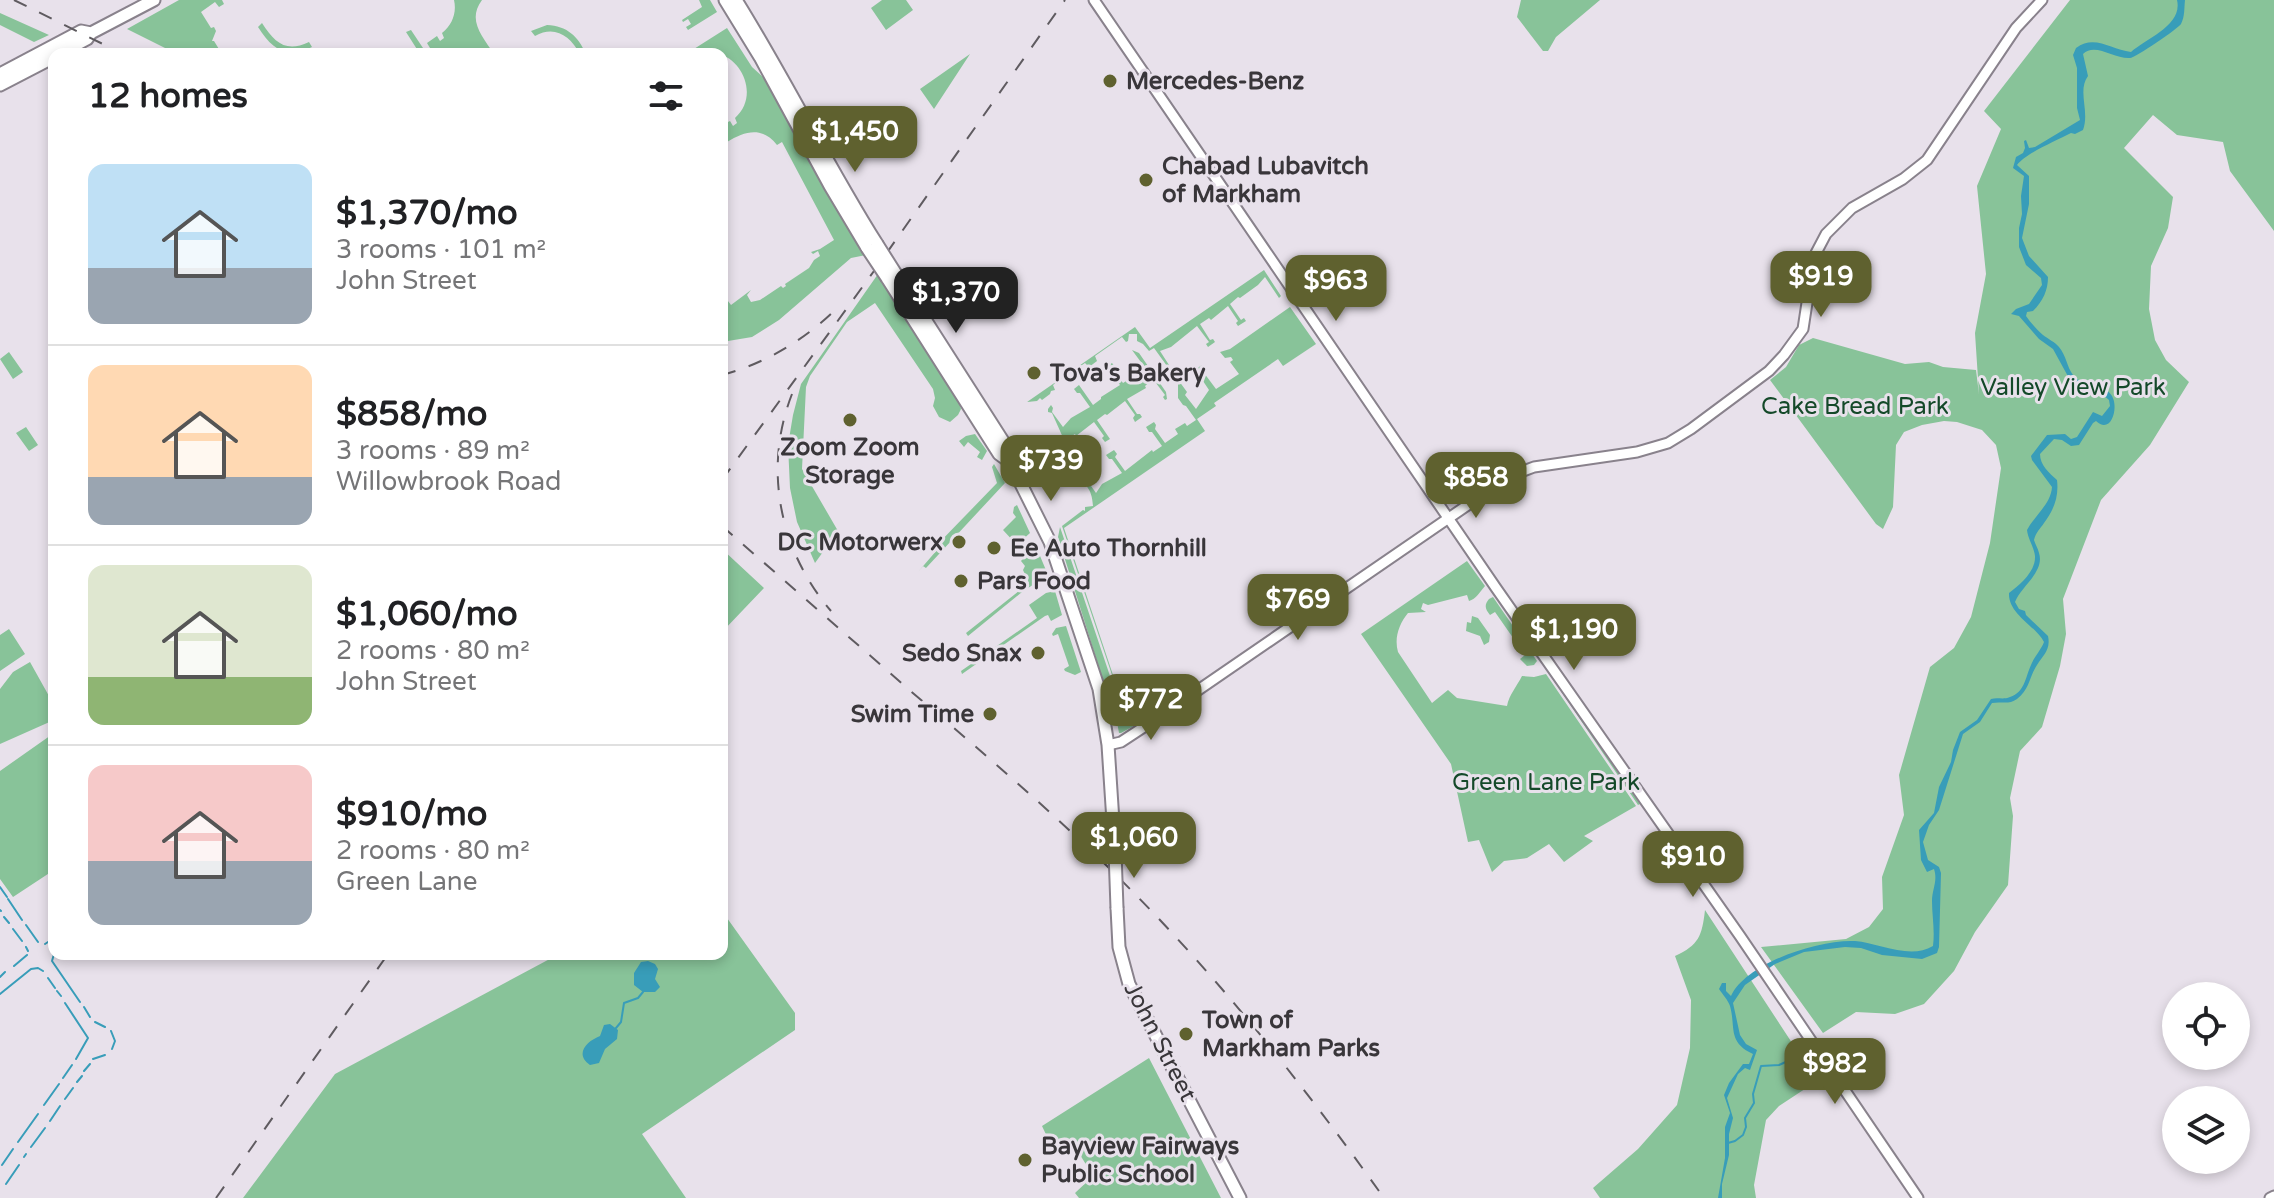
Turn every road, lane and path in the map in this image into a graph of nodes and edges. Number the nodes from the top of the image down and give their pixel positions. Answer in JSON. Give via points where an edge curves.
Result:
{"nodes":[{"id":1,"x":154,"y":0,"type":"edge"},
{"id":2,"x":725,"y":0,"type":"edge"},
{"id":3,"x":736,"y":0,"type":"edge"},
{"id":4,"x":1094,"y":0,"type":"edge"},
{"id":5,"x":2042,"y":0,"type":"edge"},
{"id":6,"x":91,"y":33,"type":"junction"},
{"id":7,"x":49,"y":48,"type":"edge"},
{"id":8,"x":70,"y":48,"type":"edge"},
{"id":9,"x":48,"y":49,"type":"edge"},
{"id":10,"x":48,"y":59,"type":"edge"},
{"id":11,"x":0,"y":74,"type":"edge"},
{"id":12,"x":0,"y":85,"type":"edge"},
{"id":13,"x":872,"y":246,"type":"junction"},
{"id":14,"x":1449,"y":518,"type":"junction"},
{"id":15,"x":1108,"y":745,"type":"junction"},
{"id":16,"x":1240,"y":1198,"type":"edge"},
{"id":17,"x":1918,"y":1198,"type":"edge"}],
"edges":[{"from":1,"to":6,"type":"main road"},
{"from":2,"to":13,"type":"main road","name":"John Street","via":[[830,186]]},
{"from":3,"to":13,"type":"main road","name":"John Street"},
{"from":4,"to":14,"type":"street"},
{"from":5,"to":14,"type":"street","via":[[2016,28],[1927,160],[1852,208],[1826,234],[1816,253],[1803,329],[1769,371],[1668,443],[1534,467],[1510,476]]},
{"from":6,"to":7,"type":"main road","via":[[81,31]]},
{"from":6,"to":8,"type":"main road"},
{"from":9,"to":11,"type":"main road"},
{"from":10,"to":12,"type":"main road"},
{"from":13,"to":15,"type":"main road","name":"John Street","bridge":true,"via":[[1008,449],[1055,554],[1099,689]]},
{"from":14,"to":15,"type":"street","via":[[1121,742]]},
{"from":14,"to":17,"type":"street"},
{"from":15,"to":16,"type":"main road","name":"John Street","bridge":true,"via":[[1119,947],[1129,984]]}]}
